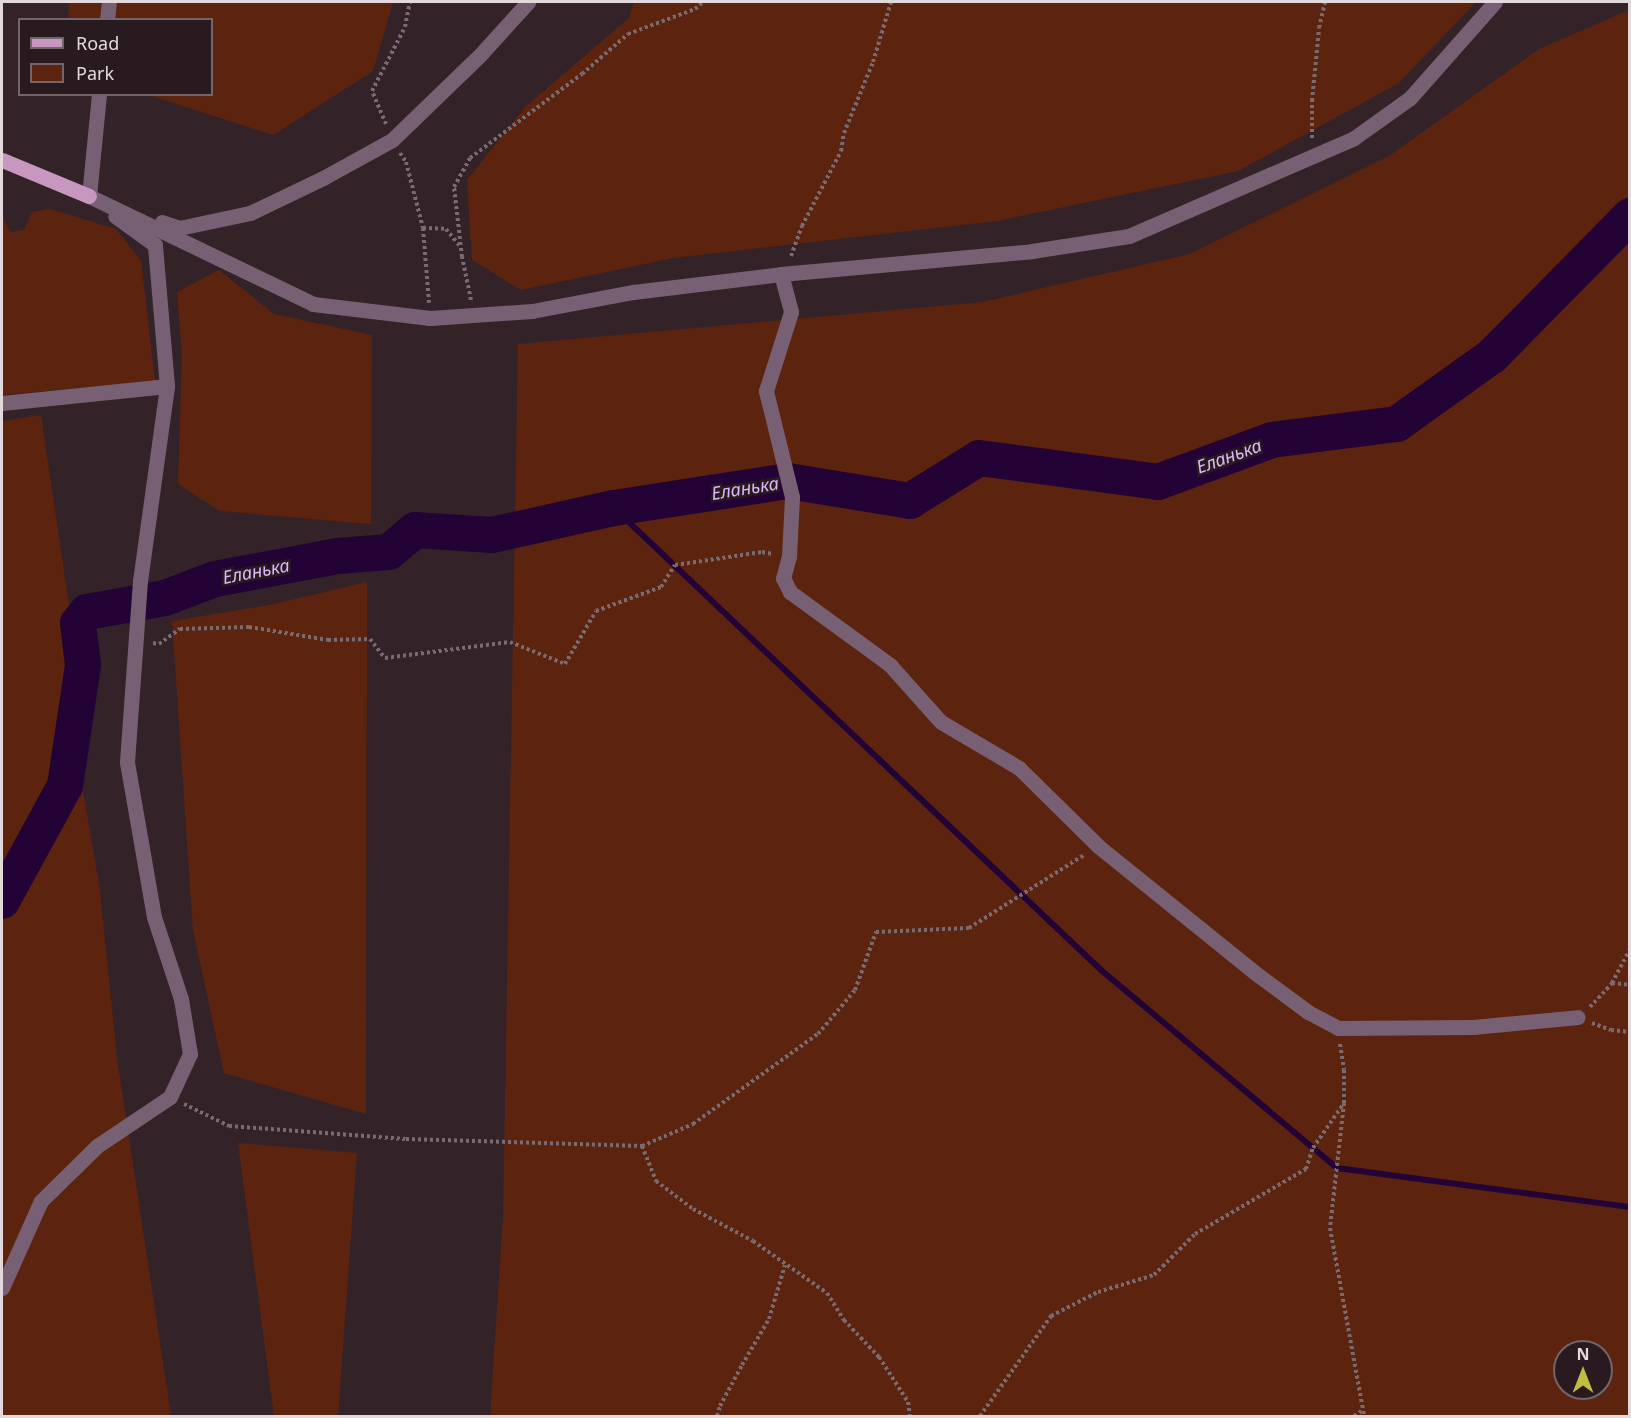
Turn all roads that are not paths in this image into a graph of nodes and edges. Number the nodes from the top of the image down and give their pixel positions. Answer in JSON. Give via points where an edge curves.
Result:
{"nodes":[{"id":1,"x":109,"y":2,"type":"edge"},
{"id":2,"x":528,"y":2,"type":"edge"},
{"id":3,"x":1495,"y":2,"type":"edge"},
{"id":4,"x":107,"y":18,"type":"edge"},
{"id":5,"x":99,"y":96,"type":"edge"},
{"id":6,"x":2,"y":160,"type":"edge"},
{"id":7,"x":89,"y":196,"type":"junction"},
{"id":8,"x":781,"y":274,"type":"junction"},
{"id":9,"x":167,"y":386,"type":"junction"},
{"id":10,"x":2,"y":403,"type":"edge"},
{"id":11,"x":1578,"y":1017,"type":"road end"},
{"id":12,"x":2,"y":1288,"type":"edge"}],
"edges":[{"from":1,"to":4,"type":"street"},
{"from":2,"to":7,"type":"street","via":[[480,56],[392,140],[249,213],[179,228]]},
{"from":3,"to":8,"type":"street","via":[[1410,98],[1354,138],[1129,236],[1032,250]]},
{"from":5,"to":7,"type":"street"},
{"from":6,"to":7,"type":"main road"},
{"from":7,"to":8,"type":"street","via":[[314,304],[430,318],[532,311],[633,292]]},
{"from":7,"to":9,"type":"street","via":[[155,245]]},
{"from":8,"to":11,"type":"street","via":[[791,312],[766,391],[792,497],[789,556],[783,578],[790,592],[890,665],[941,722],[1019,768],[1098,846],[1308,1012],[1338,1028],[1473,1027]]},
{"from":9,"to":10,"type":"street"},
{"from":9,"to":12,"type":"street","via":[[140,581],[127,762],[154,917],[180,999],[190,1054],[170,1097],[97,1146],[41,1201]]}]}
